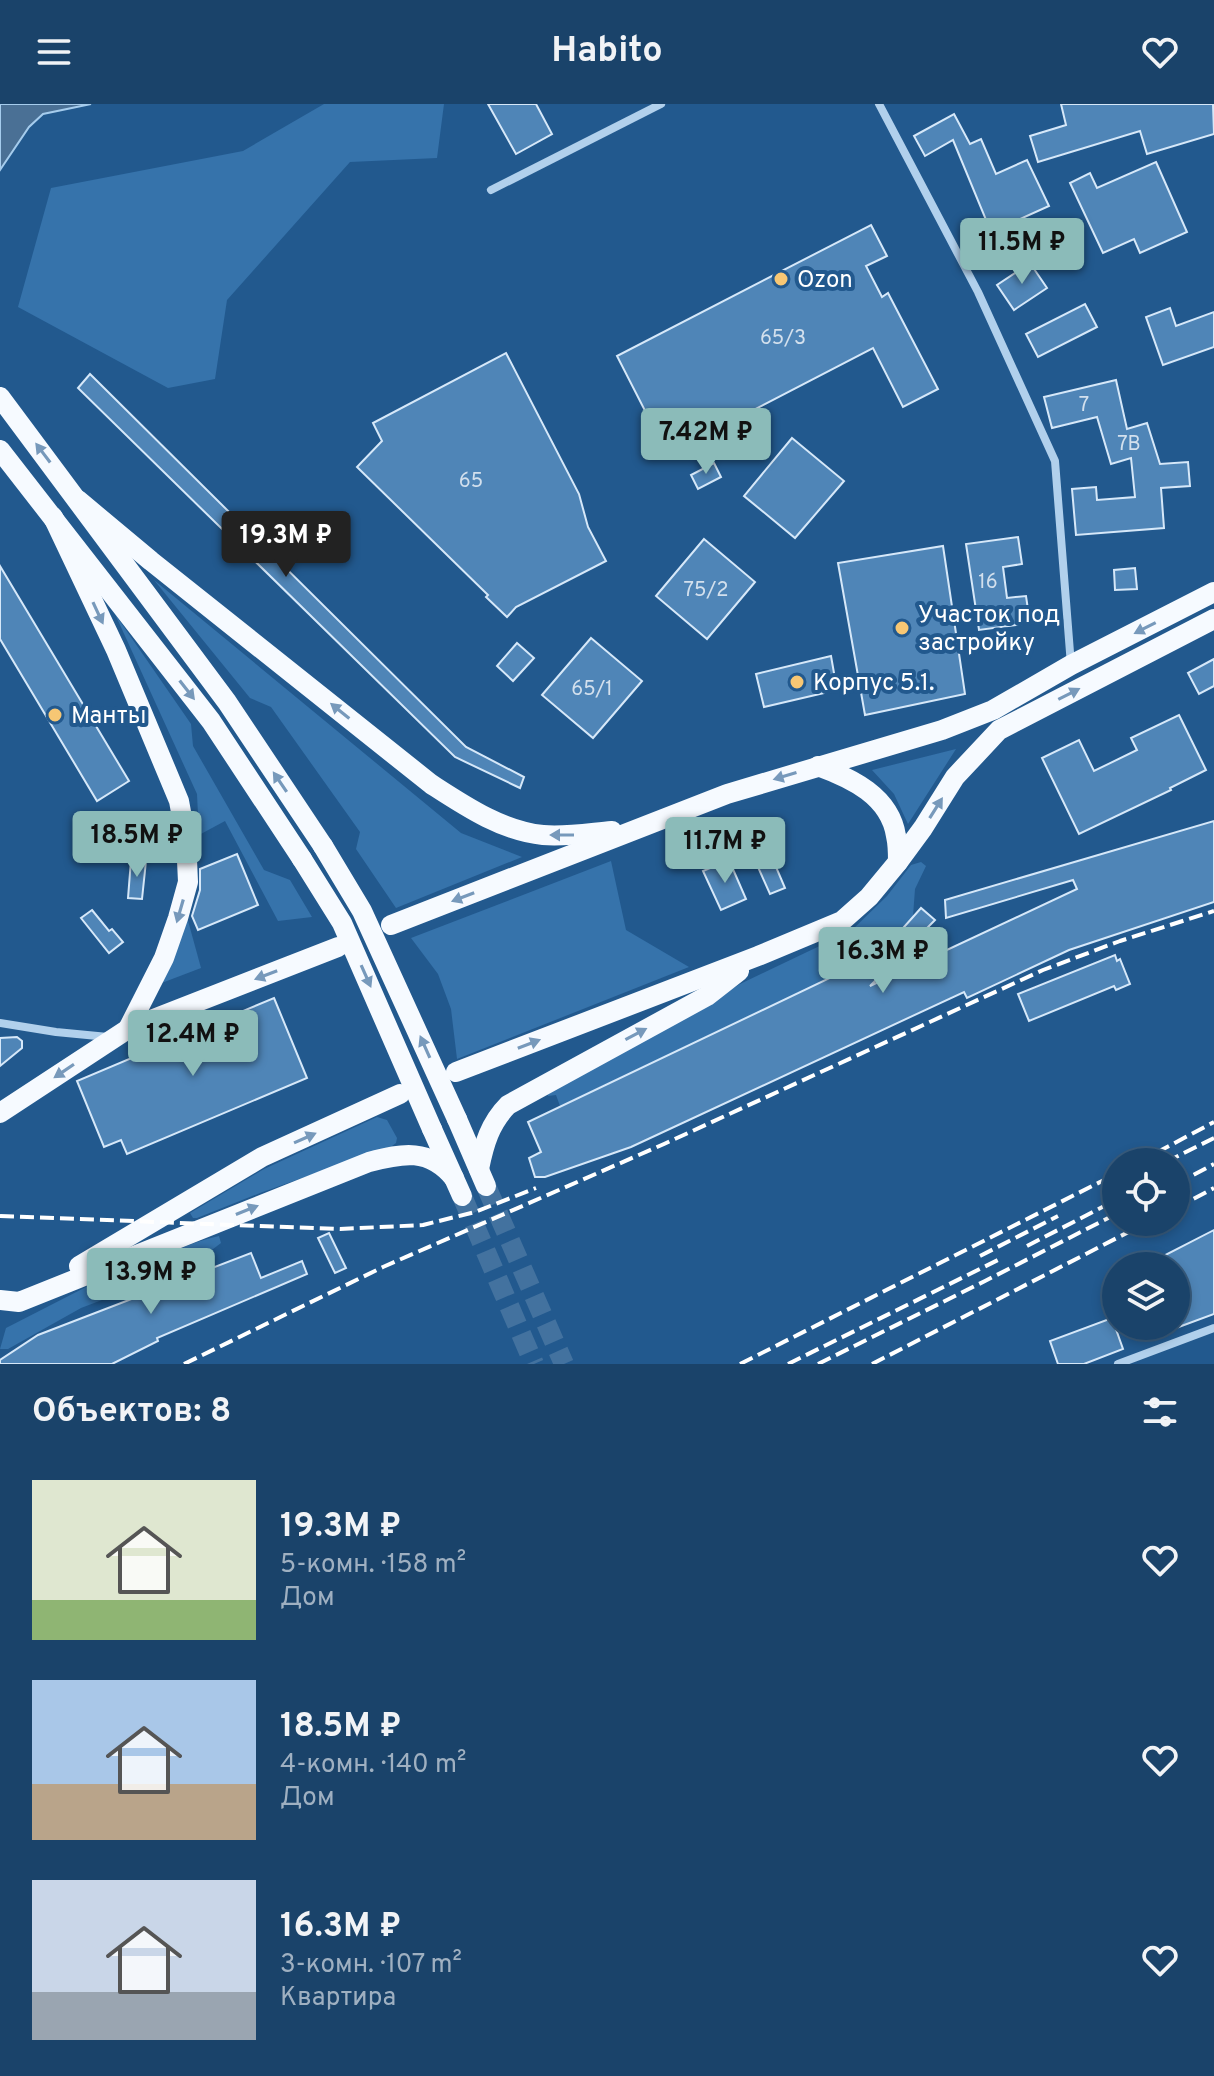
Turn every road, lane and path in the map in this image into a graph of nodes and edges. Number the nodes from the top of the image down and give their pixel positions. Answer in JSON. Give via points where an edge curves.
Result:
{"nodes":[{"id":1,"x":661,"y":104,"type":"edge"},
{"id":2,"x":879,"y":104,"type":"edge"},
{"id":3,"x":491,"y":190,"type":"dead end"},
{"id":4,"x":4,"y":402,"type":"edge"},
{"id":5,"x":0,"y":450,"type":"edge"},
{"id":6,"x":78,"y":500,"type":"junction"},
{"id":7,"x":53,"y":517,"type":"junction"},
{"id":8,"x":1214,"y":592,"type":"edge"},
{"id":9,"x":1214,"y":619,"type":"edge"},
{"id":10,"x":1071,"y":665,"type":"junction"},
{"id":11,"x":996,"y":720,"type":"junction"},
{"id":12,"x":818,"y":766,"type":"junction"},
{"id":13,"x":639,"y":828,"type":"junction"},
{"id":14,"x":898,"y":862,"type":"junction"},
{"id":15,"x":391,"y":925,"type":"dead end"},
{"id":16,"x":338,"y":947,"type":"dead end"},
{"id":17,"x":758,"y":956,"type":"junction"},
{"id":18,"x":0,"y":1023,"type":"edge"},
{"id":19,"x":120,"y":1033,"type":"junction"},
{"id":20,"x":456,"y":1072,"type":"dead end"},
{"id":21,"x":400,"y":1094,"type":"dead end"},
{"id":22,"x":0,"y":1113,"type":"edge"},
{"id":23,"x":10,"y":1301,"type":"edge"},
{"id":24,"x":0,"y":1313,"type":"edge"},
{"id":25,"x":1214,"y":1328,"type":"edge"},
{"id":26,"x":1118,"y":1364,"type":"edge"}],
"edges":[{"from":1,"to":3,"type":"street"},
{"from":2,"to":10,"type":"street","via":[[978,292],[1055,461]]},
{"from":6,"to":4,"type":"main road","one_way":true},
{"from":5,"to":7,"type":"main road"},
{"from":13,"to":6,"type":"main road","one_way":true,"via":[[542,835],[472,810],[431,784]]},
{"from":6,"to":17,"type":"main road","bridge":true,"via":[[227,702],[362,911],[482,1177],[483,1146],[492,1123],[508,1105],[707,996]]},
{"from":7,"to":19,"type":"main road","one_way":true,"via":[[179,801],[186,839],[188,882],[178,918],[164,958]]},
{"from":7,"to":23,"type":"main road","bridge":true,"via":[[211,721],[342,923],[458,1187],[441,1165],[422,1156],[397,1154]]},
{"from":8,"to":10,"type":"main road","one_way":true},
{"from":11,"to":9,"type":"main road","one_way":true},
{"from":10,"to":11,"type":"main road"},
{"from":11,"to":12,"type":"main road"},
{"from":14,"to":11,"type":"main road","one_way":true},
{"from":12,"to":13,"type":"main road","one_way":true},
{"from":12,"to":14,"type":"main road","via":[[865,787],[886,809],[896,833]]},
{"from":13,"to":15,"type":"main road","one_way":true},
{"from":14,"to":17,"type":"main road","via":[[842,921]]},
{"from":16,"to":19,"type":"main road","one_way":true},
{"from":20,"to":17,"type":"main road","one_way":true},
{"from":18,"to":19,"type":"street","via":[[56,1032]]},
{"from":19,"to":22,"type":"main road","one_way":true},
{"from":23,"to":21,"type":"main road","one_way":true,"via":[[262,1157]]},
{"from":23,"to":24,"type":"main road"},
{"from":25,"to":26,"type":"street"}]}
